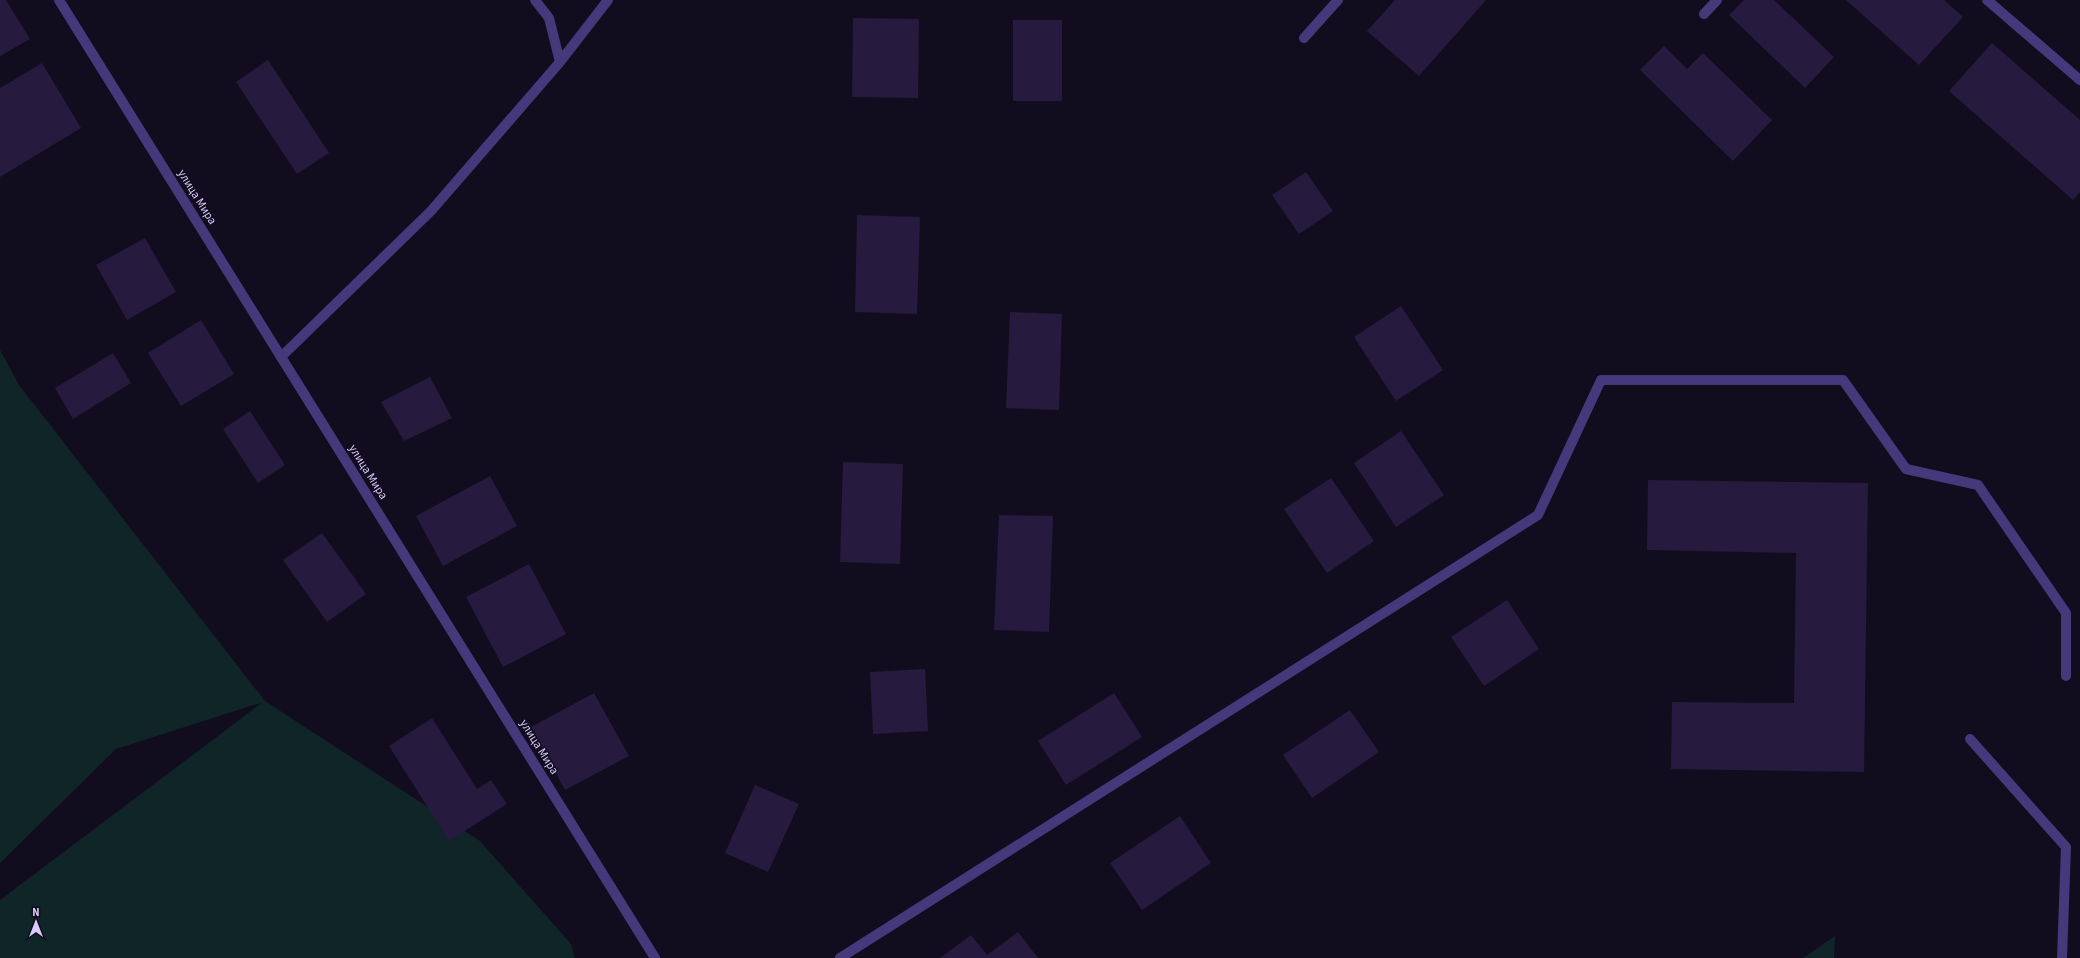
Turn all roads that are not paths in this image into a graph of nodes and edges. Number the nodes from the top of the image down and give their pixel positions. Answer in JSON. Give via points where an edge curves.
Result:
{"nodes":[{"id":1,"x":59,"y":0,"type":"edge"},
{"id":2,"x":535,"y":0,"type":"edge"},
{"id":3,"x":608,"y":0,"type":"edge"},
{"id":4,"x":1338,"y":0,"type":"edge"},
{"id":5,"x":1717,"y":0,"type":"edge"},
{"id":6,"x":1987,"y":0,"type":"edge"},
{"id":7,"x":1704,"y":14,"type":"dead end"},
{"id":8,"x":1304,"y":38,"type":"dead end"},
{"id":9,"x":560,"y":62,"type":"junction"},
{"id":10,"x":2080,"y":80,"type":"edge"},
{"id":11,"x":281,"y":357,"type":"junction"},
{"id":12,"x":2066,"y":676,"type":"dead end"},
{"id":13,"x":1970,"y":739,"type":"dead end"},
{"id":14,"x":655,"y":958,"type":"edge"},
{"id":15,"x":840,"y":958,"type":"edge"},
{"id":16,"x":2062,"y":958,"type":"edge"}],
"edges":[{"from":1,"to":11,"type":"street","name":"улица Мира"},
{"from":2,"to":9,"type":"street","via":[[549,18]]},
{"from":3,"to":9,"type":"street"},
{"from":4,"to":8,"type":"street"},
{"from":5,"to":7,"type":"street"},
{"from":6,"to":10,"type":"street"},
{"from":9,"to":11,"type":"street","via":[[431,211]]},
{"from":11,"to":14,"type":"street","name":"улица Мира"},
{"from":12,"to":15,"type":"street","via":[[2066,613],[1978,485],[1906,468],[1843,380],[1601,380],[1538,515]]},
{"from":13,"to":16,"type":"street","via":[[2066,847]]}]}
